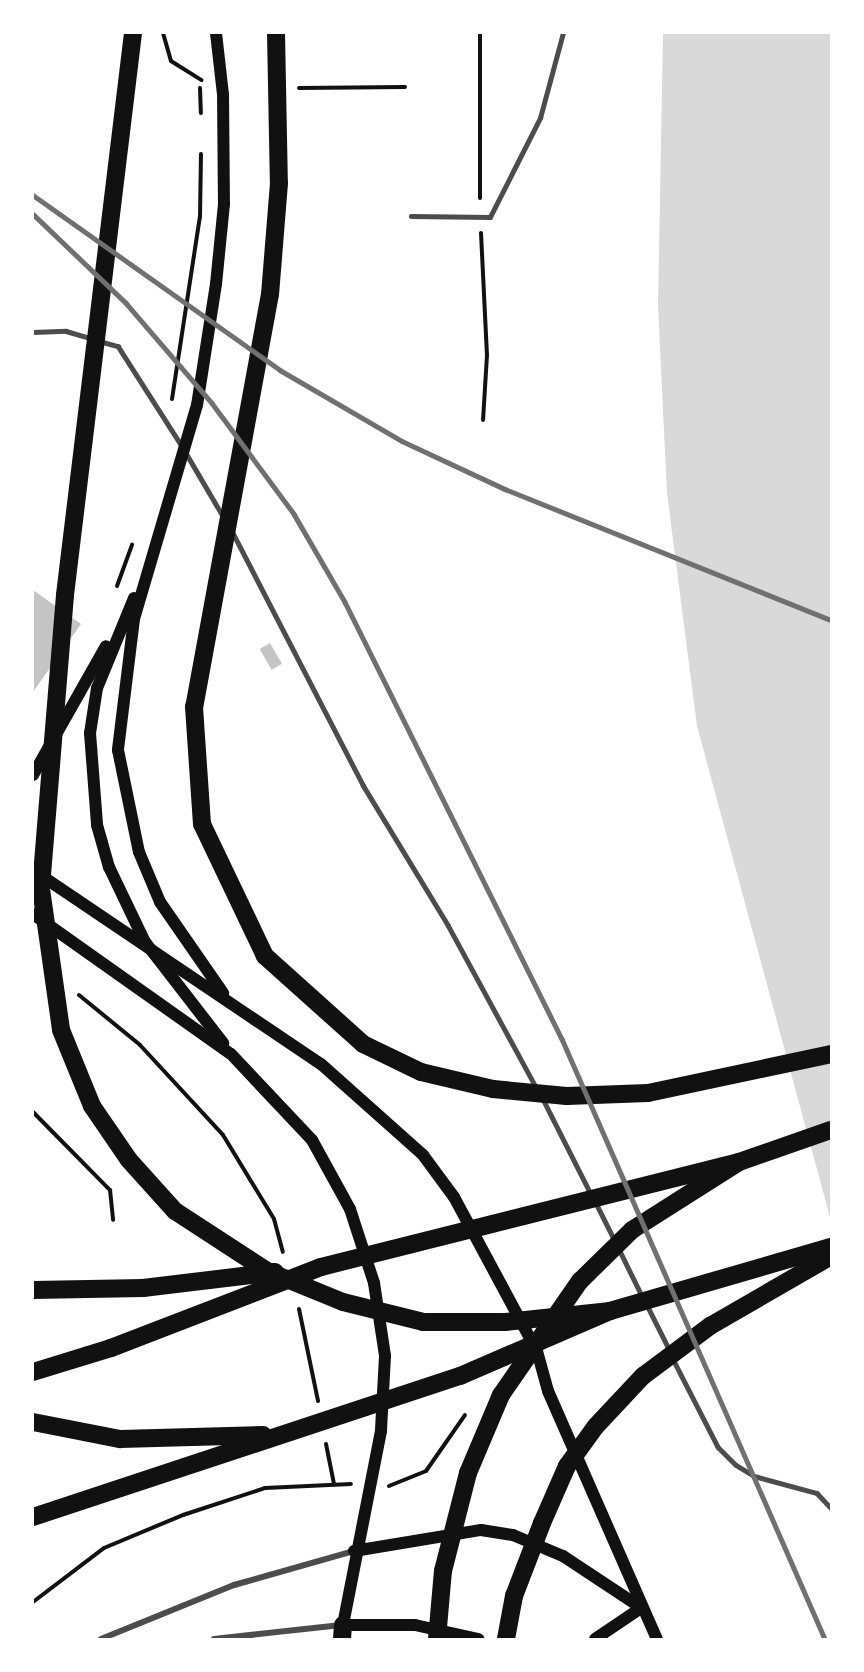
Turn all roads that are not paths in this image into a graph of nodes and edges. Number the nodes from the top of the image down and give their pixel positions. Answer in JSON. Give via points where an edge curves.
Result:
{"nodes":[{"id":1,"x":133,"y":33,"type":"edge"},
{"id":2,"x":216,"y":33,"type":"edge"},
{"id":3,"x":276,"y":33,"type":"edge"},
{"id":4,"x":563,"y":33,"type":"edge"},
{"id":5,"x":411,"y":216,"type":"dead end"},
{"id":6,"x":33,"y":332,"type":"edge"},
{"id":7,"x":151,"y":559,"type":"junction"},
{"id":8,"x":33,"y":775,"type":"edge"},
{"id":9,"x":33,"y":870,"type":"edge"},
{"id":10,"x":33,"y":914,"type":"edge"},
{"id":11,"x":145,"y":942,"type":"junction"},
{"id":12,"x":227,"y":999,"type":"junction"},
{"id":13,"x":231,"y":1054,"type":"junction"},
{"id":14,"x":831,"y":1054,"type":"edge"},
{"id":15,"x":831,"y":1130,"type":"edge"},
{"id":16,"x":739,"y":1162,"type":"junction"},
{"id":17,"x":831,"y":1247,"type":"edge"},
{"id":18,"x":831,"y":1256,"type":"edge"},
{"id":19,"x":321,"y":1267,"type":"junction"},
{"id":20,"x":33,"y":1290,"type":"edge"},
{"id":21,"x":610,"y":1311,"type":"junction"},
{"id":22,"x":33,"y":1372,"type":"edge"},
{"id":23,"x":33,"y":1422,"type":"edge"},
{"id":24,"x":285,"y":1434,"type":"junction"},
{"id":25,"x":831,"y":1508,"type":"edge"},
{"id":26,"x":33,"y":1517,"type":"edge"},
{"id":27,"x":354,"y":1551,"type":"junction"},
{"id":28,"x":641,"y":1608,"type":"junction"},
{"id":29,"x":343,"y":1632,"type":"edge"},
{"id":30,"x":101,"y":1639,"type":"edge"},
{"id":31,"x":214,"y":1639,"type":"edge"},
{"id":32,"x":437,"y":1639,"type":"edge"},
{"id":33,"x":477,"y":1639,"type":"edge"},
{"id":34,"x":506,"y":1639,"type":"edge"},
{"id":35,"x":595,"y":1639,"type":"edge"},
{"id":36,"x":657,"y":1639,"type":"edge"}],
"edges":[{"from":1,"to":21,"type":"highway","via":[[65,595],[41,889],[61,1030],[92,1106],[129,1160],[175,1211],[267,1271],[343,1302],[423,1322],[505,1322]]},
{"from":2,"to":7,"type":"main road","via":[[223,94],[224,204],[216,284],[197,405]]},
{"from":3,"to":14,"type":"highway","via":[[279,171],[270,294],[194,707],[202,824],[265,956],[363,1044],[421,1072],[493,1089],[567,1096],[648,1093]]},
{"from":4,"to":5,"type":"lane","via":[[540,118],[490,217]]},
{"from":6,"to":25,"type":"lane","via":[[66,331],[118,346],[145,384],[245,553],[363,785],[465,956],[718,1448],[754,1476],[818,1493]]},
{"from":7,"to":8,"type":"main road","via":[[69,718]]},
{"from":7,"to":11,"type":"main road","via":[[97,688],[90,734],[97,825],[109,867]]},
{"from":7,"to":12,"type":"main road","via":[[129,649],[118,750],[136,842],[156,892]]},
{"from":9,"to":11,"type":"main road"},
{"from":10,"to":13,"type":"main road"},
{"from":11,"to":12,"type":"main road"},
{"from":11,"to":13,"type":"main road"},
{"from":12,"to":28,"type":"main road","via":[[374,1106],[423,1155],[454,1197],[537,1351]]},
{"from":13,"to":27,"type":"main road","via":[[312,1140],[350,1209],[374,1283],[384,1356],[381,1431]]},
{"from":15,"to":16,"type":"highway"},
{"from":16,"to":19,"type":"highway"},
{"from":16,"to":32,"type":"highway","via":[[632,1230],[580,1281],[501,1395],[468,1473],[443,1571]]},
{"from":17,"to":21,"type":"highway"},
{"from":18,"to":34,"type":"highway","via":[[710,1326],[643,1376],[596,1426],[567,1466],[542,1522],[514,1596]]},
{"from":19,"to":20,"type":"highway","via":[[143,1288]]},
{"from":19,"to":22,"type":"highway","via":[[111,1348]]},
{"from":21,"to":24,"type":"highway","via":[[460,1376]]},
{"from":23,"to":24,"type":"highway","via":[[120,1438]]},
{"from":24,"to":26,"type":"highway"},
{"from":27,"to":28,"type":"main road","via":[[481,1530],[513,1535],[564,1556]]},
{"from":27,"to":29,"type":"main road"},
{"from":27,"to":30,"type":"street","via":[[234,1585]]},
{"from":28,"to":35,"type":"main road"},
{"from":28,"to":36,"type":"main road"},
{"from":29,"to":31,"type":"street"},
{"from":29,"to":33,"type":"main road","via":[[415,1625]]}]}
